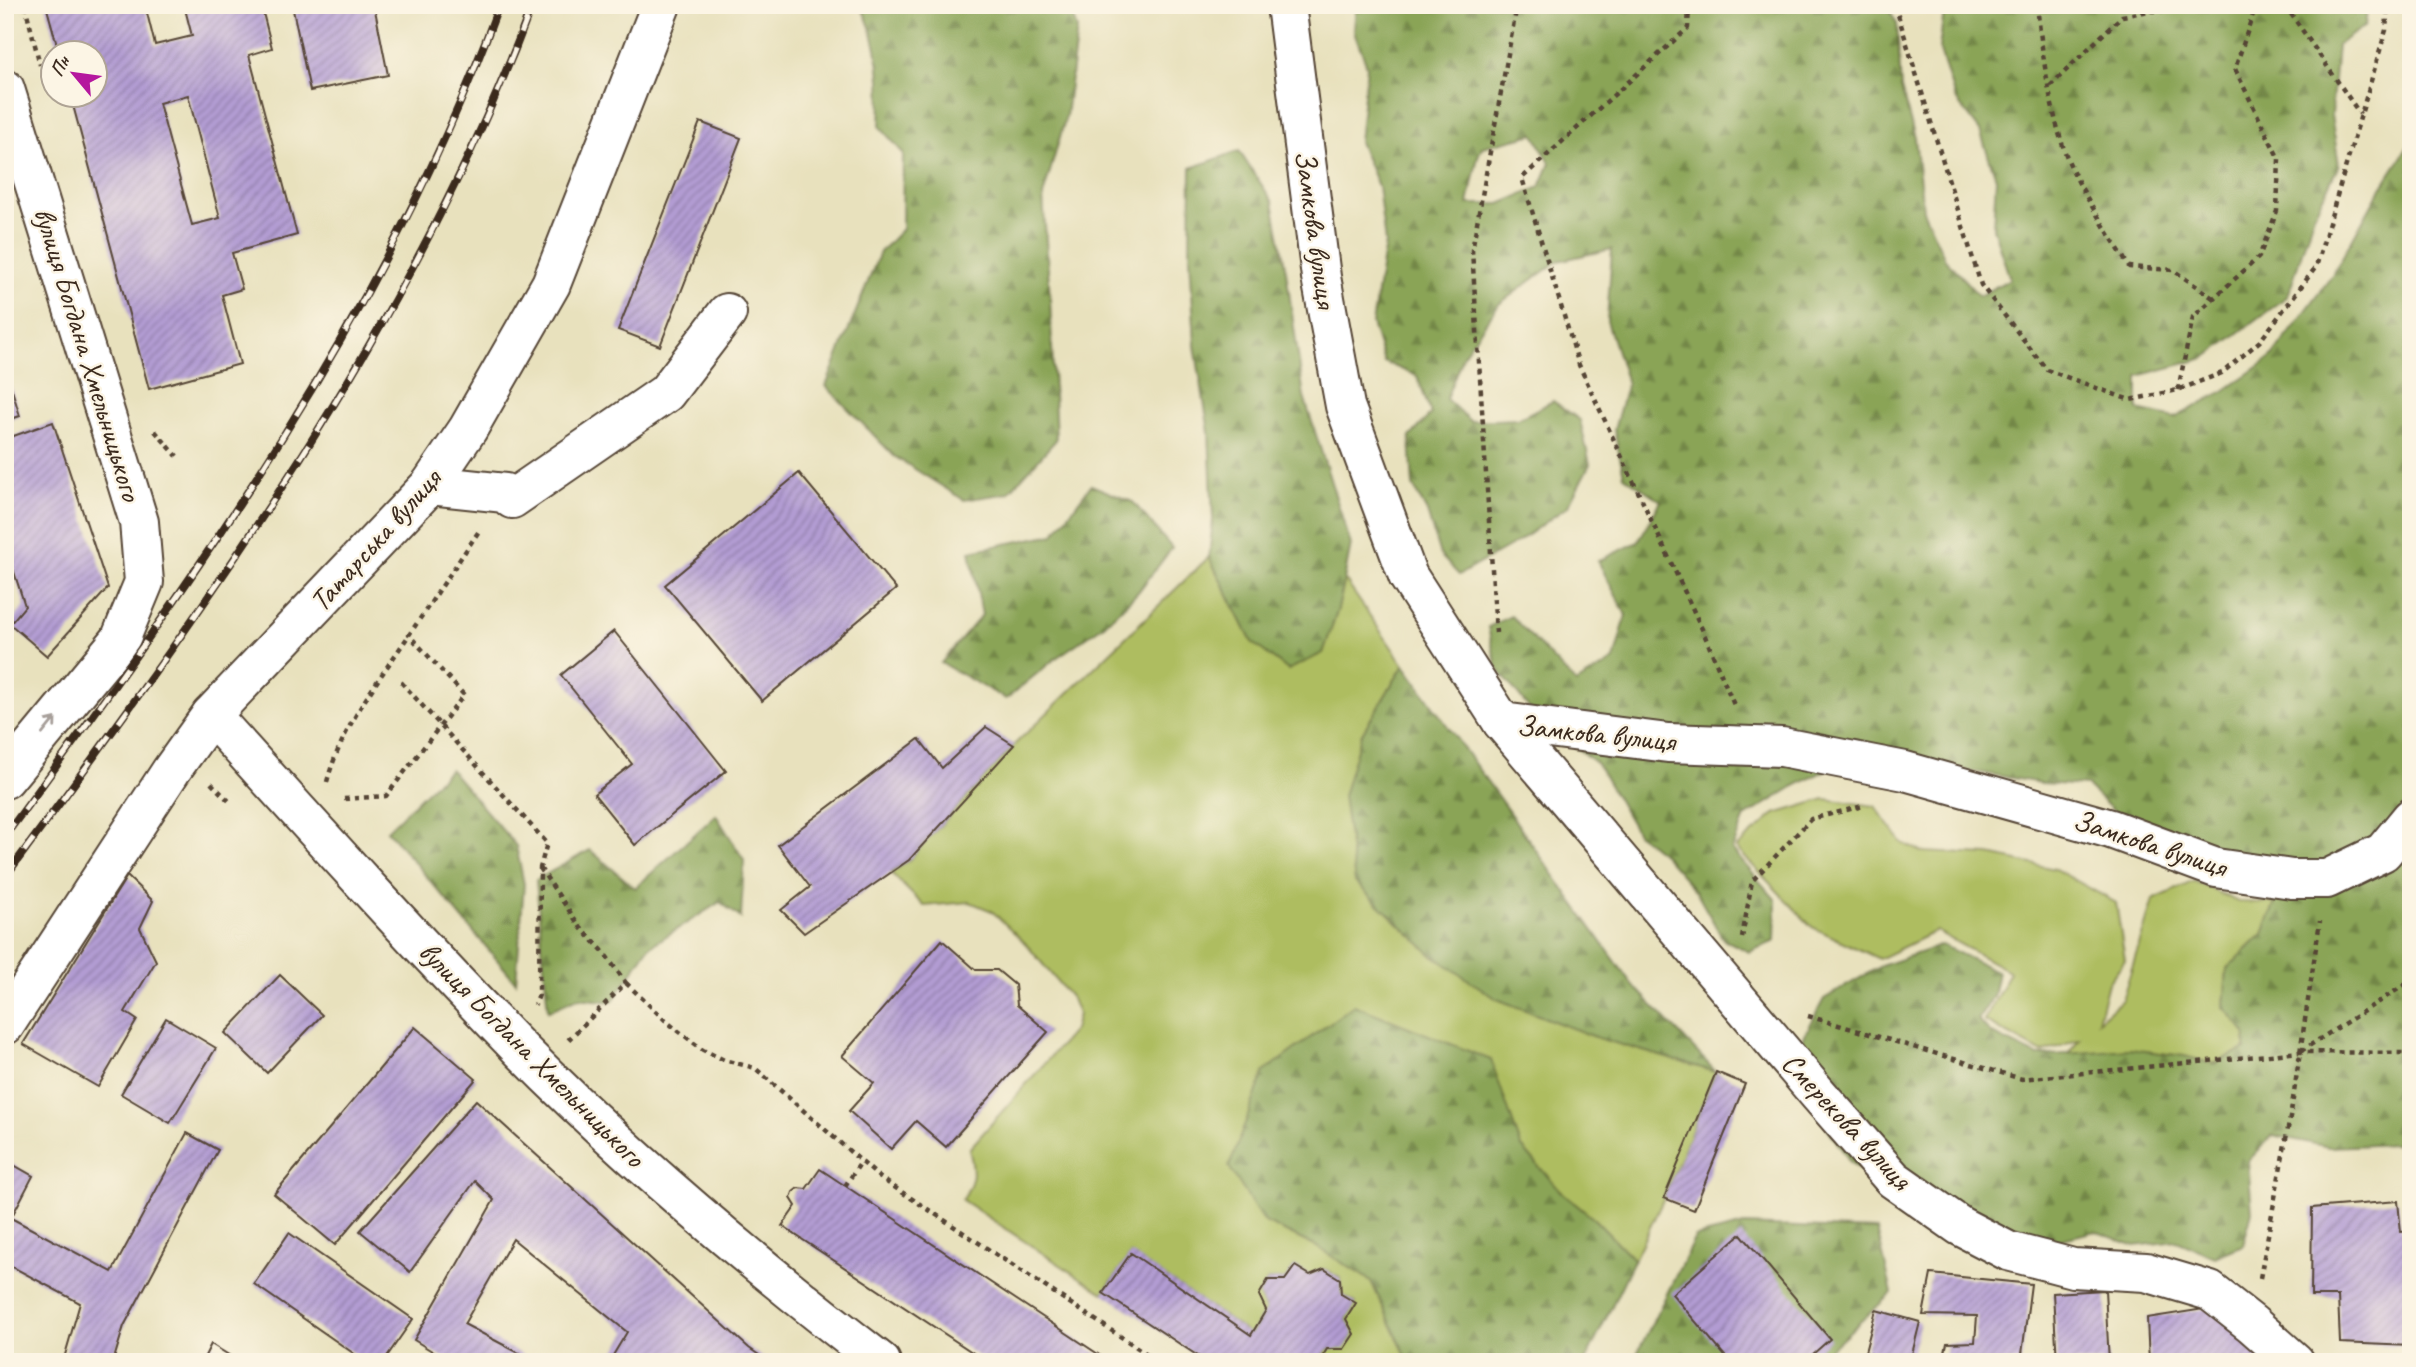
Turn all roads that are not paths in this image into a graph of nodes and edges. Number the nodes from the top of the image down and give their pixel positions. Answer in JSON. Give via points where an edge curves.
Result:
{"nodes":[{"id":1,"x":661,"y":5,"type":"edge"},
{"id":2,"x":1286,"y":5,"type":"edge"},
{"id":3,"x":5,"y":89,"type":"edge"},
{"id":4,"x":727,"y":313,"type":"dead end"},
{"id":5,"x":430,"y":485,"type":"junction"},
{"id":6,"x":211,"y":715,"type":"junction"},
{"id":7,"x":1502,"y":722,"type":"junction"},
{"id":8,"x":5,"y":779,"type":"edge"},
{"id":9,"x":2410,"y":819,"type":"edge"},
{"id":10,"x":5,"y":1025,"type":"edge"},
{"id":11,"x":881,"y":1362,"type":"edge"},
{"id":12,"x":2295,"y":1362,"type":"edge"}],
"edges":[{"from":1,"to":5,"type":"street","name":"Татарська вулиця","via":[[551,284],[468,429]]},
{"from":2,"to":7,"type":"street","name":"Замкова вулиця","via":[[1321,277],[1345,406],[1408,576]]},
{"from":8,"to":3,"type":"street","name":"вулиця Богдана Хмельницького","one_way":true,"via":[[120,640],[144,582],[139,522]]},
{"from":4,"to":5,"type":"street","via":[[666,393],[512,499],[505,492]]},
{"from":5,"to":6,"type":"street","name":"Татарська вулиця"},
{"from":6,"to":10,"type":"street","name":"Татарська вулиця"},
{"from":6,"to":11,"type":"street","name":"вулиця Богдана Хмельницького","via":[[522,1051],[661,1181],[783,1286]]},
{"from":7,"to":9,"type":"street","name":"Замкова вулиця","via":[[1668,743],[1782,747],[1905,771],[2111,828],[2217,869],[2292,879],[2327,879],[2383,852]]},
{"from":7,"to":12,"type":"street","name":"Смерекова вулиця","via":[[1893,1179],[1960,1226],[2008,1251],[2073,1268],[2146,1272],[2210,1291]]}]}
